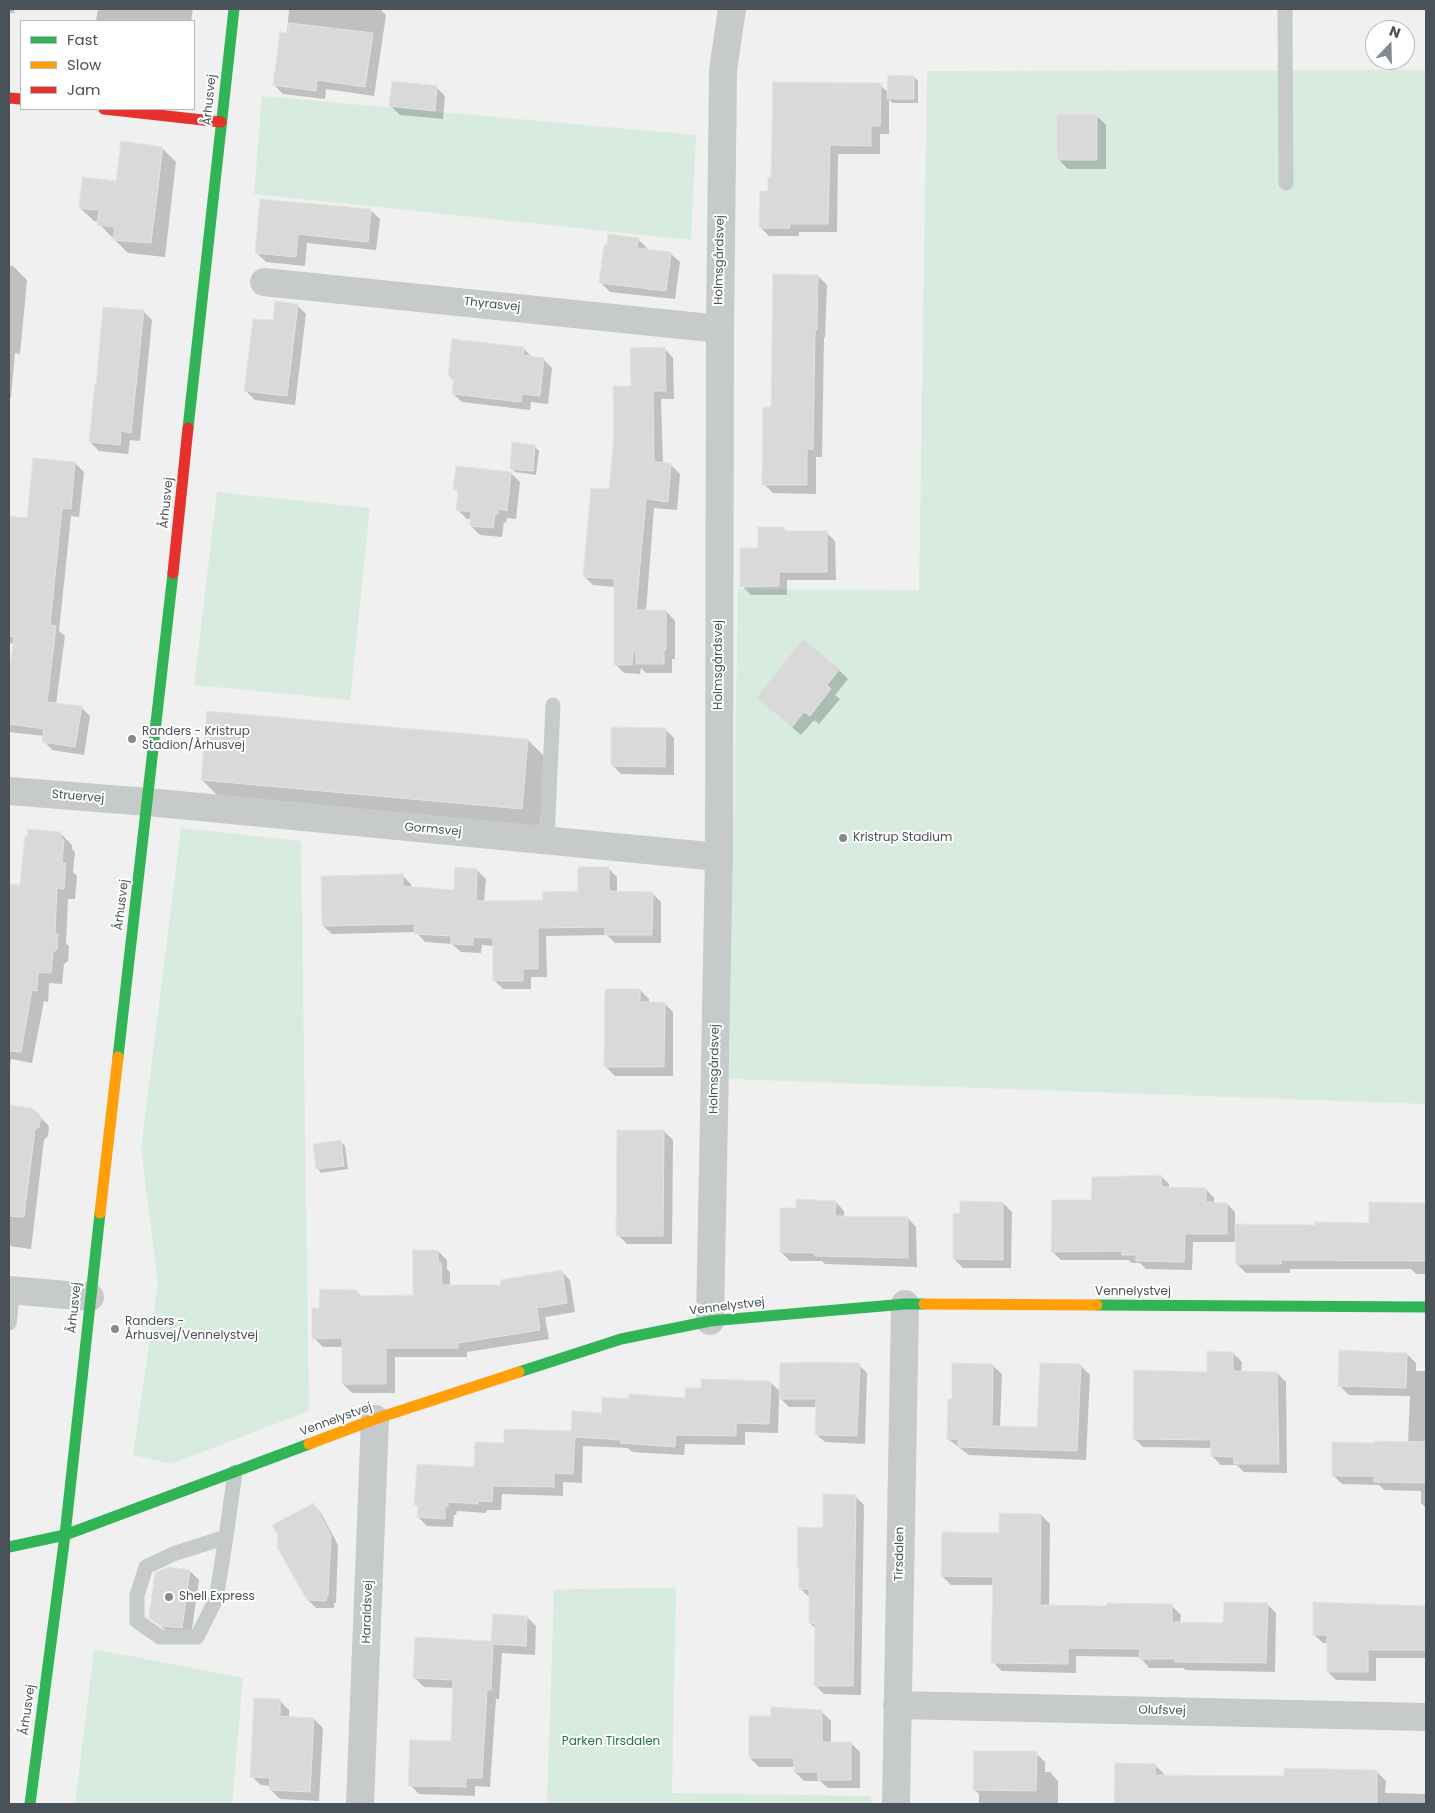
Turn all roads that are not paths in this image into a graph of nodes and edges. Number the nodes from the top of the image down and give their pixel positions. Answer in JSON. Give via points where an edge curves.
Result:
{"nodes":[{"id":1,"x":234,"y":9,"type":"edge"},
{"id":2,"x":732,"y":9,"type":"edge"},
{"id":3,"x":1285,"y":9,"type":"edge"},
{"id":4,"x":113,"y":110,"type":"edge"},
{"id":5,"x":221,"y":122,"type":"junction"},
{"id":6,"x":1286,"y":184,"type":"dead end"},
{"id":7,"x":264,"y":282,"type":"dead end"},
{"id":8,"x":720,"y":329,"type":"junction"},
{"id":9,"x":553,"y":705,"type":"dead end"},
{"id":10,"x":9,"y":791,"type":"edge"},
{"id":11,"x":148,"y":802,"type":"junction"},
{"id":12,"x":547,"y":840,"type":"junction"},
{"id":13,"x":719,"y":857,"type":"junction"},
{"id":14,"x":11,"y":1290,"type":"edge"},
{"id":15,"x":90,"y":1297,"type":"junction"},
{"id":16,"x":905,"y":1304,"type":"junction"},
{"id":17,"x":1426,"y":1307,"type":"edge"},
{"id":18,"x":710,"y":1321,"type":"junction"},
{"id":19,"x":9,"y":1323,"type":"edge"},
{"id":20,"x":376,"y":1420,"type":"junction"},
{"id":21,"x":235,"y":1472,"type":"junction"},
{"id":22,"x":65,"y":1535,"type":"junction"},
{"id":23,"x":226,"y":1537,"type":"junction"},
{"id":24,"x":9,"y":1547,"type":"edge"},
{"id":25,"x":897,"y":1705,"type":"junction"},
{"id":26,"x":1426,"y":1717,"type":"edge"},
{"id":27,"x":30,"y":1804,"type":"edge"},
{"id":28,"x":360,"y":1804,"type":"edge"},
{"id":29,"x":896,"y":1804,"type":"edge"}],
"edges":[{"from":1,"to":5,"type":"main road","name":"Århusvej"},
{"from":2,"to":8,"type":"street","name":"Holmsgårdsvej","via":[[722,70]]},
{"from":3,"to":6,"type":"lane"},
{"from":4,"to":5,"type":"main road"},
{"from":5,"to":11,"type":"main road","name":"Århusvej"},
{"from":7,"to":8,"type":"street","name":"Thyrasvej"},
{"from":8,"to":13,"type":"street","name":"Holmsgårdsvej"},
{"from":9,"to":12,"type":"lane"},
{"from":10,"to":11,"type":"street","name":"Struervej"},
{"from":11,"to":12,"type":"street","name":"Gormsvej"},
{"from":11,"to":15,"type":"main road","name":"Århusvej"},
{"from":12,"to":13,"type":"street","name":"Gormsvej"},
{"from":13,"to":18,"type":"street","name":"Holmsgårdsvej"},
{"from":14,"to":15,"type":"street"},
{"from":14,"to":19,"type":"lane"},
{"from":15,"to":22,"type":"main road","name":"Århusvej"},
{"from":16,"to":17,"type":"main road","name":"Vennelystvej"},
{"from":16,"to":18,"type":"main road","name":"Vennelystvej"},
{"from":16,"to":25,"type":"street","name":"Tirsdalen"},
{"from":18,"to":20,"type":"main road","name":"Vennelystvej","via":[[621,1339]]},
{"from":20,"to":21,"type":"main road","name":"Vennelystvej"},
{"from":20,"to":28,"type":"street","name":"Haraldsvej"},
{"from":21,"to":22,"type":"main road","name":"Vennelystvej"},
{"from":21,"to":23,"type":"lane"},
{"from":22,"to":24,"type":"main road","name":"Vennelystvej"},
{"from":22,"to":27,"type":"main road","name":"Århusvej"},
{"from":23,"to":23,"type":"lane","via":[[216,1599],[197,1637],[160,1637],[137,1621],[138,1595],[146,1567],[173,1554]]},
{"from":25,"to":26,"type":"street","name":"Olufsvej"},
{"from":25,"to":29,"type":"street","name":"Tirsdalen"}]}
